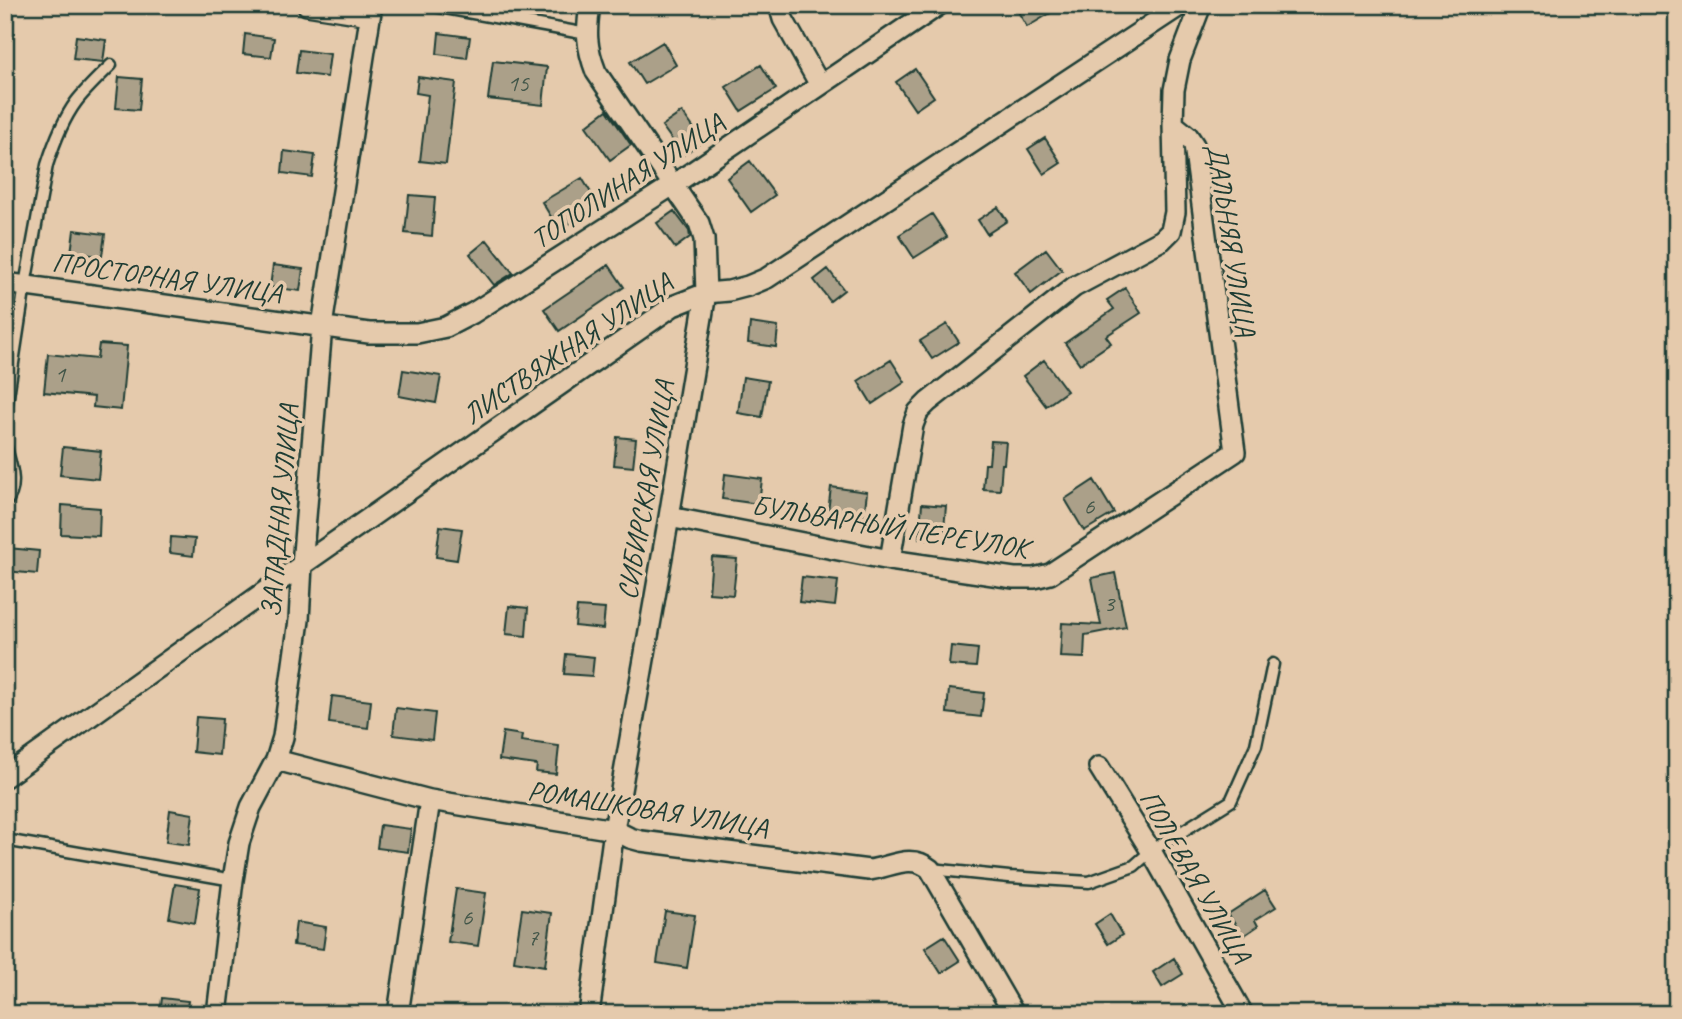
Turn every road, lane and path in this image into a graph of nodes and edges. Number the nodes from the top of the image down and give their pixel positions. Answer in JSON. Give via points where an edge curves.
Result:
{"nodes":[{"id":1,"x":307,"y":5,"type":"edge"},
{"id":2,"x":429,"y":5,"type":"edge"},
{"id":3,"x":590,"y":5,"type":"edge"},
{"id":4,"x":779,"y":5,"type":"edge"},
{"id":5,"x":939,"y":5,"type":"edge"},
{"id":6,"x":1181,"y":5,"type":"edge"},
{"id":7,"x":1201,"y":5,"type":"edge"},
{"id":8,"x":371,"y":10,"type":"edge"},
{"id":9,"x":587,"y":34,"type":"junction"},
{"id":10,"x":111,"y":65,"type":"dead end"},
{"id":11,"x":820,"y":85,"type":"junction"},
{"id":12,"x":1173,"y":124,"type":"junction"},
{"id":13,"x":673,"y":185,"type":"junction"},
{"id":14,"x":15,"y":284,"type":"edge"},
{"id":15,"x":706,"y":293,"type":"junction"},
{"id":16,"x":322,"y":326,"type":"junction"},
{"id":17,"x":5,"y":415,"type":"edge"},
{"id":18,"x":5,"y":444,"type":"edge"},
{"id":19,"x":1235,"y":452,"type":"joint"},
{"id":20,"x":5,"y":503,"type":"edge"},
{"id":21,"x":669,"y":517,"type":"junction"},
{"id":22,"x":890,"y":560,"type":"junction"},
{"id":23,"x":302,"y":565,"type":"junction"},
{"id":24,"x":1273,"y":663,"type":"dead end"},
{"id":25,"x":276,"y":760,"type":"junction"},
{"id":26,"x":1099,"y":767,"type":"dead end"},
{"id":27,"x":5,"y":778,"type":"edge"},
{"id":28,"x":430,"y":800,"type":"junction"},
{"id":29,"x":614,"y":830,"type":"junction"},
{"id":30,"x":5,"y":840,"type":"edge"},
{"id":31,"x":1151,"y":851,"type":"junction"},
{"id":32,"x":930,"y":869,"type":"junction"},
{"id":33,"x":233,"y":880,"type":"junction"},
{"id":34,"x":217,"y":1014,"type":"edge"},
{"id":35,"x":398,"y":1014,"type":"edge"},
{"id":36,"x":589,"y":1014,"type":"edge"},
{"id":37,"x":1014,"y":1014,"type":"edge"},
{"id":38,"x":1243,"y":1014,"type":"edge"}],
"edges":[{"from":1,"to":8,"type":"street"},
{"from":2,"to":9,"type":"lane"},
{"from":3,"to":9,"type":"street","name":"СИБИРСКАЯ УЛИЦА"},
{"from":4,"to":11,"type":"street"},
{"from":5,"to":11,"type":"street","name":"ТОПОЛИНАЯ УЛИЦА"},
{"from":6,"to":15,"type":"street","name":"ЛИСТВЯЖНАЯ УЛИЦА","via":[[767,278],[729,291]]},
{"from":7,"to":12,"type":"street","name":"ДАЛЬНЯЯ УЛИЦА","via":[[1180,60]]},
{"from":8,"to":16,"type":"street","name":"ЗАПАДНАЯ УЛИЦА"},
{"from":9,"to":13,"type":"street","name":"СИБИРСКАЯ УЛИЦА","via":[[596,72]]},
{"from":10,"to":14,"type":"lane","via":[[76,101],[62,125]]},
{"from":11,"to":13,"type":"street","name":"ТОПОЛИНАЯ УЛИЦА"},
{"from":12,"to":19,"type":"street","name":"ДАЛЬНЯЯ УЛИЦА","via":[[1194,145]]},
{"from":12,"to":22,"type":"street","via":[[1175,212],[1171,231],[1074,287],[918,412]]},
{"from":13,"to":15,"type":"street","name":"СИБИРСКАЯ УЛИЦА","via":[[699,223],[704,239]]},
{"from":13,"to":16,"type":"street","name":"ТОПОЛИНАЯ УЛИЦА","via":[[446,327],[395,333]]},
{"from":14,"to":16,"type":"street","name":"ПРОСТОРНАЯ УЛИЦА"},
{"from":14,"to":17,"type":"lane"},
{"from":15,"to":21,"type":"street","name":"СИБИРСКАЯ УЛИЦА"},
{"from":15,"to":23,"type":"street","name":"ЛИСТВЯЖНАЯ УЛИЦА","via":[[673,306]]},
{"from":16,"to":23,"type":"street","name":"ЗАПАДНАЯ УЛИЦА"},
{"from":18,"to":20,"type":"lane","via":[[14,484]]},
{"from":19,"to":22,"type":"street","name":"БУЛЬВАРНЫЙ ПЕРЕУЛОК","via":[[1050,573],[1014,578]]},
{"from":21,"to":22,"type":"street","name":"БУЛЬВАРНЫЙ ПЕРЕУЛОК"},
{"from":21,"to":29,"type":"street","name":"СИБИРСКАЯ УЛИЦА"},
{"from":23,"to":25,"type":"street","name":"ЗАПАДНАЯ УЛИЦА","via":[[299,620]]},
{"from":23,"to":27,"type":"street","name":"ЛИСТВЯЖНАЯ УЛИЦА"},
{"from":24,"to":31,"type":"lane","via":[[1256,745],[1231,801]]},
{"from":25,"to":28,"type":"street","name":"РОМАШКОВАЯ УЛИЦА"},
{"from":25,"to":33,"type":"street","name":"ЗАПАДНАЯ УЛИЦА","via":[[251,807]]},
{"from":26,"to":31,"type":"street","name":"ПОЛЕВАЯ УЛИЦА"},
{"from":28,"to":29,"type":"street","name":"РОМАШКОВАЯ УЛИЦА"},
{"from":28,"to":35,"type":"street"},
{"from":29,"to":32,"type":"street","name":"РОМАШКОВАЯ УЛИЦА","via":[[641,841],[869,870],[908,860]]},
{"from":29,"to":36,"type":"street","name":"СИБИРСКАЯ УЛИЦА"},
{"from":30,"to":33,"type":"lane"},
{"from":31,"to":32,"type":"lane","via":[[1134,866],[1089,883]]},
{"from":31,"to":38,"type":"street","name":"ПОЛЕВАЯ УЛИЦА"},
{"from":32,"to":37,"type":"street"},
{"from":33,"to":34,"type":"street","name":"ЗАПАДНАЯ УЛИЦА"}]}
